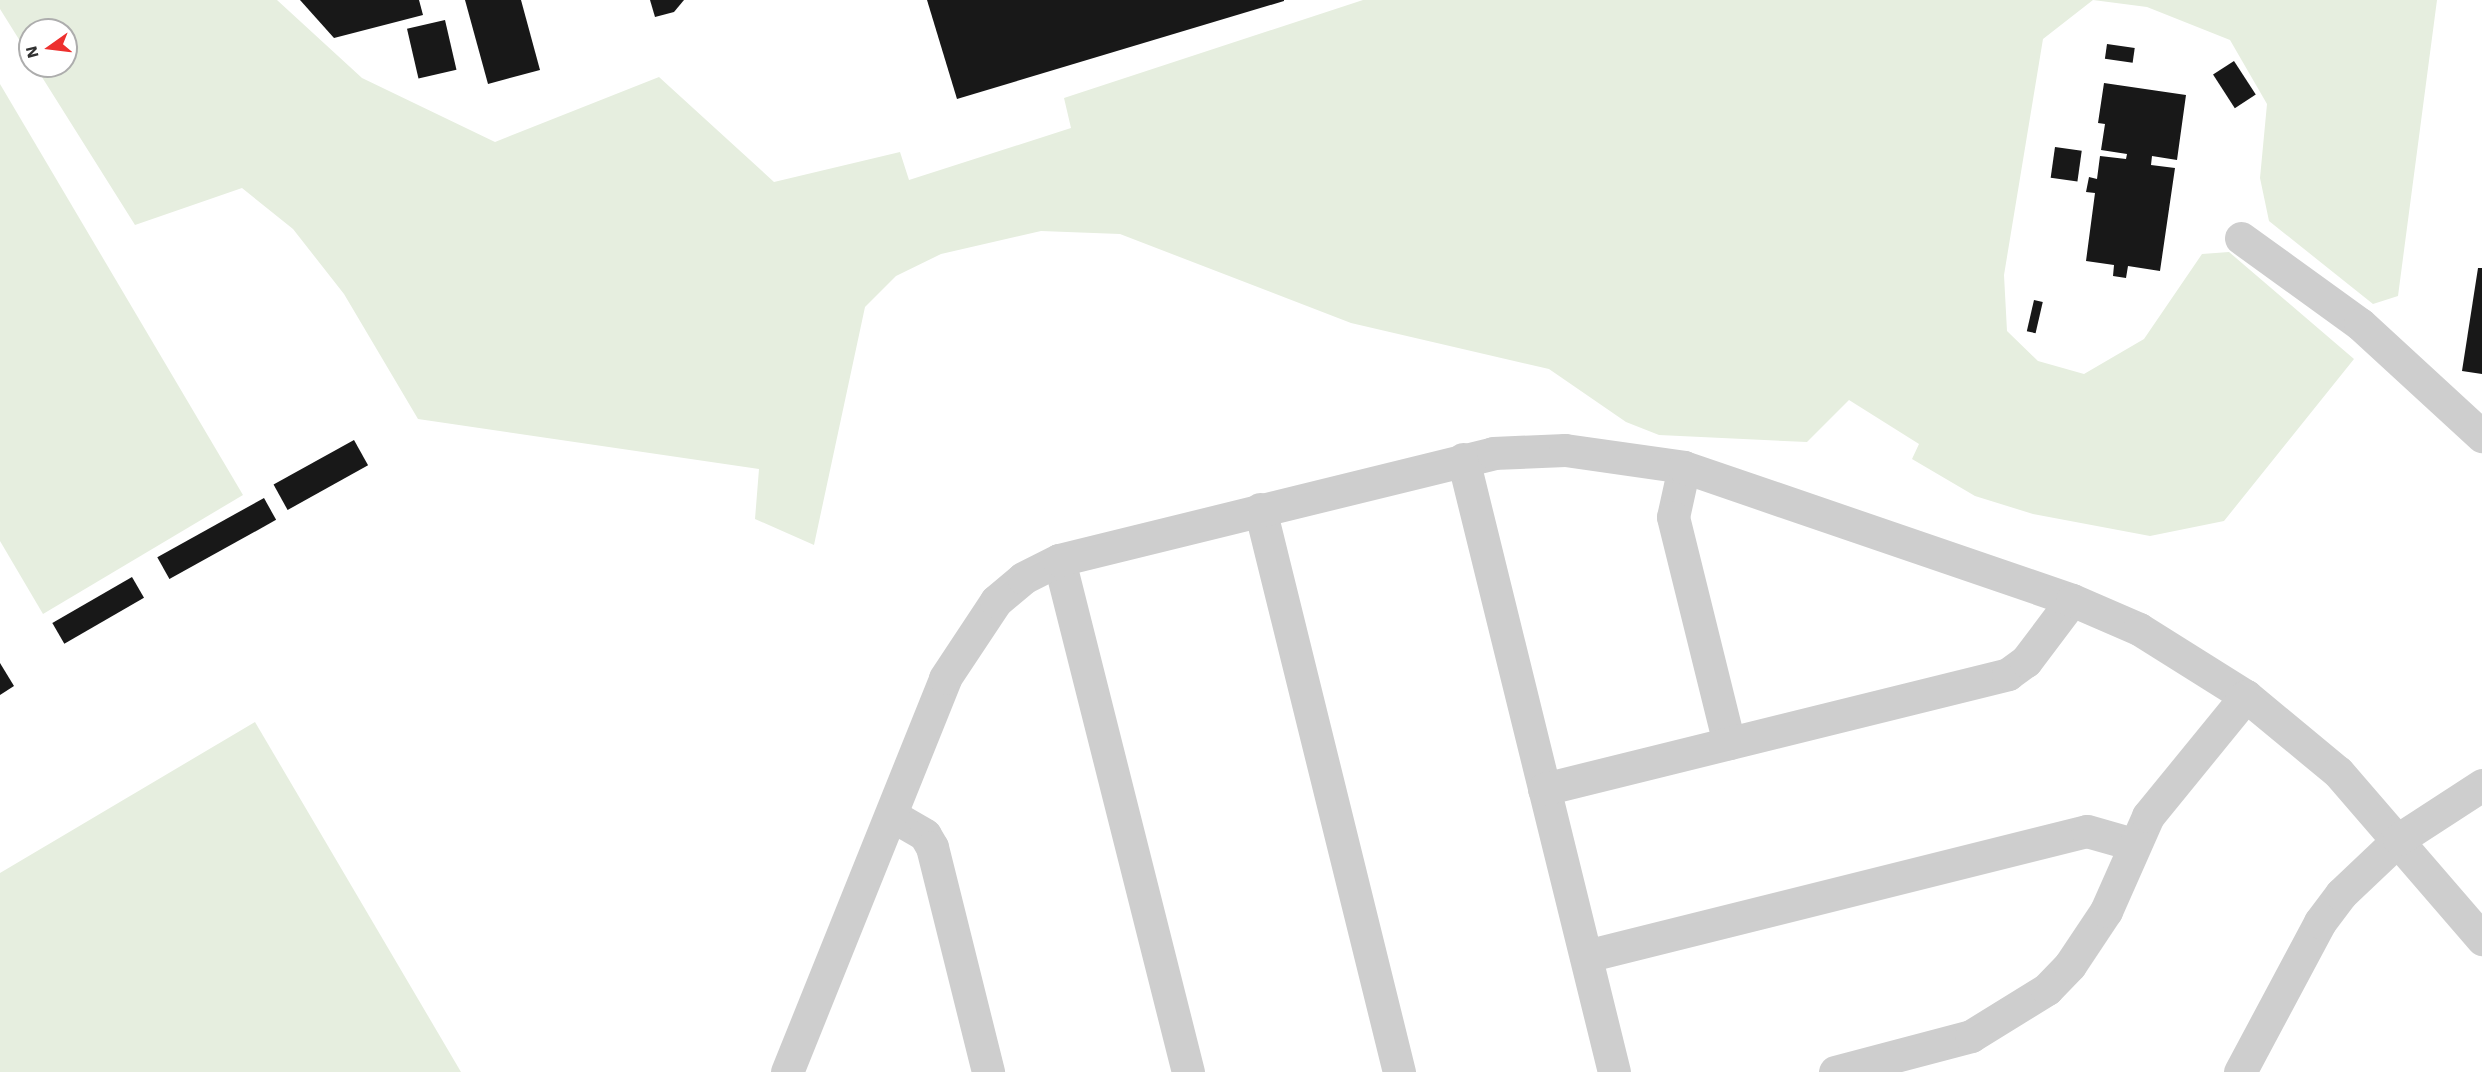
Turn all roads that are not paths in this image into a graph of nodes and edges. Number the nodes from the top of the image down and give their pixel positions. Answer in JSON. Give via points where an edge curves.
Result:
{"nodes":[{"id":1,"x":2241,"y":238,"type":"dead end"},
{"id":2,"x":2482,"y":436,"type":"edge"},
{"id":3,"x":1463,"y":459,"type":"junction"},
{"id":4,"x":1684,"y":467,"type":"junction"},
{"id":5,"x":1260,"y":509,"type":"junction"},
{"id":6,"x":1059,"y":560,"type":"junction"},
{"id":7,"x":2072,"y":600,"type":"junction"},
{"id":8,"x":2246,"y":696,"type":"junction"},
{"id":9,"x":1729,"y":743,"type":"junction"},
{"id":10,"x":2482,"y":786,"type":"edge"},
{"id":11,"x":1544,"y":789,"type":"junction"},
{"id":12,"x":891,"y":815,"type":"junction"},
{"id":13,"x":2399,"y":839,"type":"junction"},
{"id":14,"x":2133,"y":844,"type":"junction"},
{"id":15,"x":2482,"y":939,"type":"edge"},
{"id":16,"x":1586,"y":956,"type":"junction"},
{"id":17,"x":787,"y":1072,"type":"edge"},
{"id":18,"x":988,"y":1072,"type":"edge"},
{"id":19,"x":1188,"y":1072,"type":"edge"},
{"id":20,"x":1399,"y":1072,"type":"edge"},
{"id":21,"x":1614,"y":1072,"type":"edge"},
{"id":22,"x":1834,"y":1072,"type":"edge"},
{"id":23,"x":2240,"y":1072,"type":"edge"}],
"edges":[{"from":1,"to":2,"type":"street","via":[[2360,324]]},
{"from":3,"to":4,"type":"street","via":[[1565,450]]},
{"from":3,"to":5,"type":"street"},
{"from":3,"to":11,"type":"street"},
{"from":4,"to":7,"type":"street"},
{"from":4,"to":9,"type":"street","via":[[1673,517]]},
{"from":5,"to":6,"type":"street"},
{"from":5,"to":20,"type":"street"},
{"from":6,"to":12,"type":"street","via":[[1023,578],[977,621],[945,678]]},
{"from":6,"to":19,"type":"street"},
{"from":7,"to":8,"type":"street","via":[[2139,629]]},
{"from":7,"to":9,"type":"street","via":[[2026,661],[2008,674]]},
{"from":8,"to":13,"type":"street","via":[[2338,772]]},
{"from":8,"to":14,"type":"street","via":[[2170,787]]},
{"from":9,"to":11,"type":"street"},
{"from":10,"to":13,"type":"street"},
{"from":11,"to":16,"type":"street"},
{"from":12,"to":17,"type":"street"},
{"from":12,"to":18,"type":"street","via":[[925,835],[932,847]]},
{"from":13,"to":15,"type":"street"},
{"from":13,"to":23,"type":"street","via":[[2341,894],[2320,922]]},
{"from":14,"to":16,"type":"street","via":[[2087,831]]},
{"from":14,"to":22,"type":"street","via":[[2088,942],[2047,989],[1971,1036]]},
{"from":16,"to":21,"type":"street"}]}
